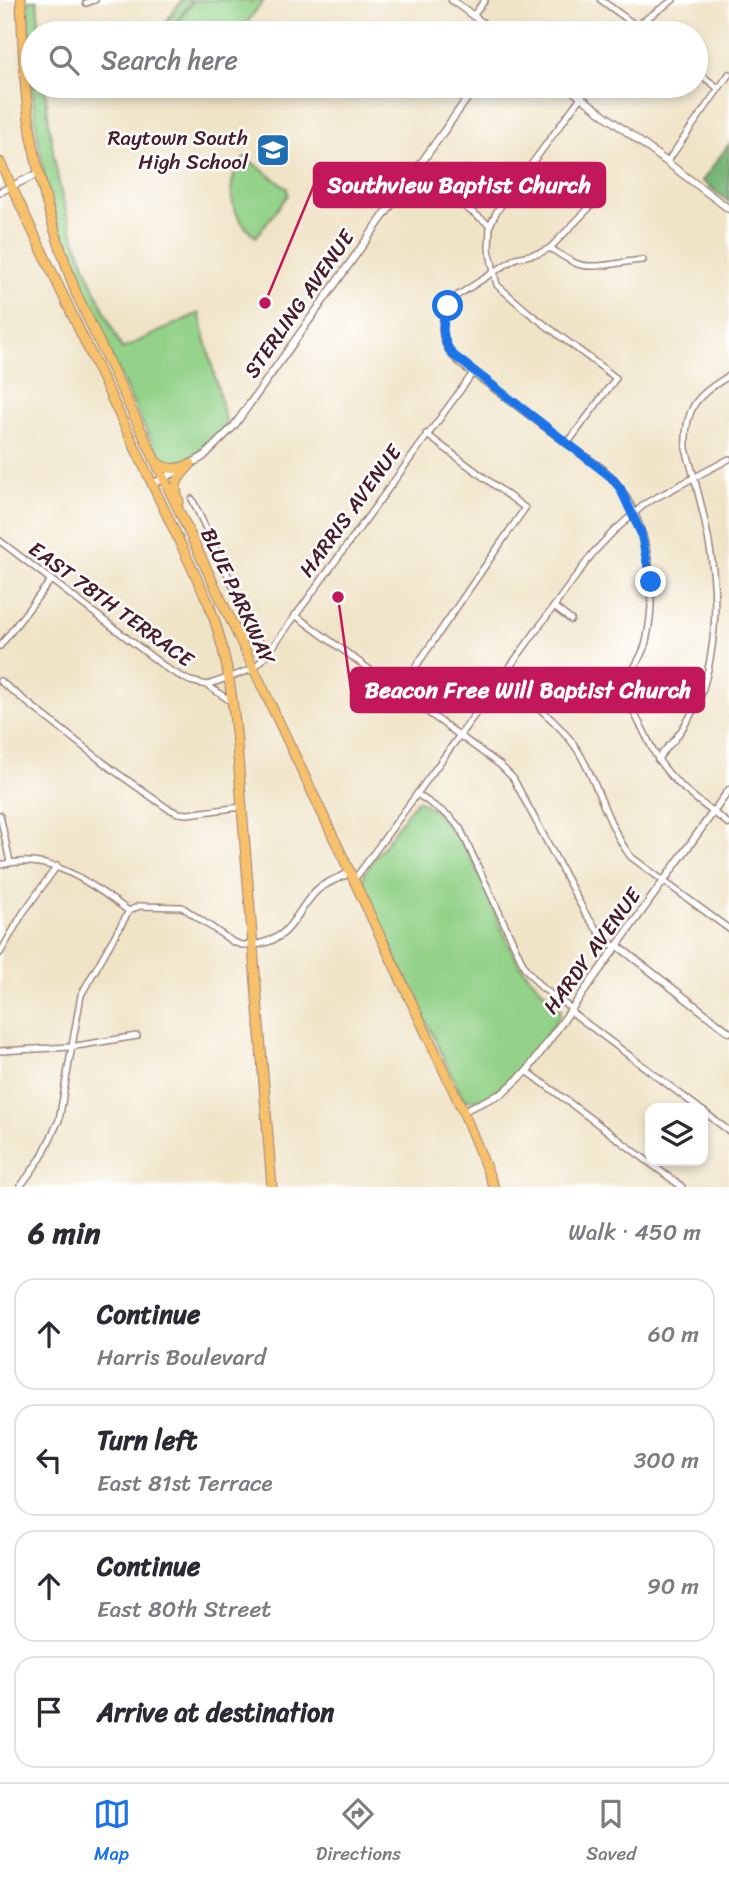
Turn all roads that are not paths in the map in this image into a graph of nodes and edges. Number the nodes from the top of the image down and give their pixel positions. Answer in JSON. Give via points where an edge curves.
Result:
{"nodes":[{"id":1,"x":21,"y":0,"type":"edge"},
{"id":2,"x":94,"y":0,"type":"edge"},
{"id":3,"x":452,"y":0,"type":"edge"},
{"id":4,"x":485,"y":0,"type":"edge"},
{"id":5,"x":601,"y":0,"type":"edge"},
{"id":6,"x":673,"y":0,"type":"edge"},
{"id":7,"x":86,"y":3,"type":"dead end"},
{"id":8,"x":473,"y":16,"type":"junction"},
{"id":9,"x":22,"y":21,"type":"edge"},
{"id":10,"x":480,"y":21,"type":"edge"},
{"id":11,"x":629,"y":21,"type":"edge"},
{"id":12,"x":643,"y":21,"type":"edge"},
{"id":13,"x":729,"y":74,"type":"edge"},
{"id":14,"x":708,"y":80,"type":"edge"},
{"id":15,"x":718,"y":88,"type":"junction"},
{"id":16,"x":27,"y":98,"type":"edge"},
{"id":17,"x":467,"y":98,"type":"edge"},
{"id":18,"x":579,"y":98,"type":"edge"},
{"id":19,"x":583,"y":98,"type":"edge"},
{"id":20,"x":0,"y":162,"type":"edge"},
{"id":21,"x":667,"y":162,"type":"junction"},
{"id":22,"x":415,"y":172,"type":"junction"},
{"id":23,"x":39,"y":173,"type":"junction"},
{"id":24,"x":12,"y":186,"type":"junction"},
{"id":25,"x":0,"y":192,"type":"edge"},
{"id":26,"x":595,"y":202,"type":"dead end"},
{"id":27,"x":729,"y":209,"type":"edge"},
{"id":28,"x":489,"y":225,"type":"junction"},
{"id":29,"x":551,"y":248,"type":"junction"},
{"id":30,"x":643,"y":260,"type":"dead end"},
{"id":31,"x":492,"y":272,"type":"junction"},
{"id":32,"x":473,"y":373,"type":"junction"},
{"id":33,"x":729,"y":376,"type":"edge"},
{"id":34,"x":426,"y":434,"type":"junction"},
{"id":35,"x":567,"y":444,"type":"junction"},
{"id":36,"x":153,"y":459,"type":"junction"},
{"id":37,"x":729,"y":459,"type":"edge"},
{"id":38,"x":191,"y":464,"type":"junction"},
{"id":39,"x":694,"y":477,"type":"junction"},
{"id":40,"x":163,"y":479,"type":"junction"},
{"id":41,"x":153,"y":484,"type":"junction"},
{"id":42,"x":192,"y":499,"type":"dead end"},
{"id":43,"x":634,"y":513,"type":"junction"},
{"id":44,"x":189,"y":533,"type":"junction"},
{"id":45,"x":0,"y":541,"type":"edge"},
{"id":46,"x":51,"y":580,"type":"junction"},
{"id":47,"x":722,"y":584,"type":"dead end"},
{"id":48,"x":723,"y":594,"type":"dead end"},
{"id":49,"x":554,"y":607,"type":"junction"},
{"id":50,"x":295,"y":615,"type":"junction"},
{"id":51,"x":571,"y":620,"type":"dead end"},
{"id":52,"x":0,"y":646,"type":"edge"},
{"id":53,"x":265,"y":656,"type":"junction"},
{"id":54,"x":253,"y":668,"type":"junction"},
{"id":55,"x":230,"y":676,"type":"junction"},
{"id":56,"x":502,"y":678,"type":"junction"},
{"id":57,"x":0,"y":681,"type":"edge"},
{"id":58,"x":207,"y":685,"type":"junction"},
{"id":59,"x":398,"y":691,"type":"junction"},
{"id":60,"x":232,"y":702,"type":"junction"},
{"id":61,"x":460,"y":736,"type":"junction"},
{"id":62,"x":658,"y":760,"type":"junction"},
{"id":63,"x":729,"y":790,"type":"edge"},
{"id":64,"x":418,"y":794,"type":"junction"},
{"id":65,"x":241,"y":807,"type":"junction"},
{"id":66,"x":714,"y":812,"type":"junction"},
{"id":67,"x":0,"y":815,"type":"edge"},
{"id":68,"x":729,"y":824,"type":"edge"},
{"id":69,"x":9,"y":862,"type":"junction"},
{"id":70,"x":0,"y":865,"type":"edge"},
{"id":71,"x":57,"y":866,"type":"junction"},
{"id":72,"x":352,"y":876,"type":"junction"},
{"id":73,"x":664,"y":881,"type":"junction"},
{"id":74,"x":129,"y":911,"type":"junction"},
{"id":75,"x":729,"y":929,"type":"edge"},
{"id":76,"x":253,"y":945,"type":"junction"},
{"id":77,"x":617,"y":947,"type":"junction"},
{"id":78,"x":0,"y":953,"type":"edge"},
{"id":79,"x":571,"y":1010,"type":"junction"},
{"id":80,"x":729,"y":1032,"type":"edge"},
{"id":81,"x":137,"y":1037,"type":"dead end"},
{"id":82,"x":70,"y":1046,"type":"junction"},
{"id":83,"x":0,"y":1051,"type":"edge"},
{"id":84,"x":527,"y":1071,"type":"junction"},
{"id":85,"x":692,"y":1103,"type":"edge"},
{"id":86,"x":463,"y":1111,"type":"junction"},
{"id":87,"x":708,"y":1115,"type":"edge"},
{"id":88,"x":729,"y":1131,"type":"edge"},
{"id":89,"x":20,"y":1187,"type":"edge"},
{"id":90,"x":272,"y":1187,"type":"edge"},
{"id":91,"x":494,"y":1187,"type":"edge"},
{"id":92,"x":682,"y":1187,"type":"edge"}],
"edges":[{"from":1,"to":9,"type":"highway","name":"BLUE PARKWAY"},
{"from":2,"to":7,"type":"street"},
{"from":3,"to":8,"type":"street"},
{"from":4,"to":8,"type":"street"},
{"from":5,"to":11,"type":"street"},
{"from":6,"to":12,"type":"street"},
{"from":8,"to":10,"type":"street"},
{"from":13,"to":15,"type":"street"},
{"from":14,"to":15,"type":"street"},
{"from":15,"to":21,"type":"street"},
{"from":16,"to":23,"type":"highway","name":"BLUE PARKWAY"},
{"from":17,"to":22,"type":"street","name":"STERLING AVENUE"},
{"from":18,"to":28,"type":"street"},
{"from":19,"to":21,"type":"street"},
{"from":20,"to":24,"type":"highway","name":"BLUE PARKWAY"},
{"from":21,"to":27,"type":"street"},
{"from":22,"to":28,"type":"street"},
{"from":22,"to":38,"type":"street","name":"STERLING AVENUE","via":[[234,426]]},
{"from":23,"to":24,"type":"street"},
{"from":23,"to":36,"type":"highway","name":"BLUE PARKWAY","via":[[76,293]]},
{"from":24,"to":25,"type":"street"},
{"from":24,"to":41,"type":"highway","name":"BLUE PARKWAY"},
{"from":26,"to":29,"type":"street"},
{"from":28,"to":31,"type":"street"},
{"from":29,"to":30,"type":"street","via":[[586,267]]},
{"from":29,"to":31,"type":"street","via":[[516,258]]},
{"from":31,"to":32,"type":"street","via":[[455,297],[443,319],[447,347]]},
{"from":31,"to":35,"type":"street","via":[[497,285],[528,312],[616,378]]},
{"from":32,"to":34,"type":"street","name":"HARRIS AVENUE"},
{"from":32,"to":35,"type":"street"},
{"from":33,"to":39,"type":"street","via":[[701,394],[687,421],[686,449]]},
{"from":34,"to":50,"type":"street","name":"HARRIS AVENUE"},
{"from":34,"to":59,"type":"street","via":[[526,508]]},
{"from":35,"to":43,"type":"street","via":[[611,477]]},
{"from":36,"to":38,"type":"highway","via":[[169,469]]},
{"from":36,"to":40,"type":"highway","name":"BLUE PARKWAY"},
{"from":37,"to":39,"type":"street"},
{"from":38,"to":40,"type":"street","name":"STERLING AVENUE"},
{"from":38,"to":44,"type":"highway","via":[[175,485]]},
{"from":39,"to":43,"type":"street"},
{"from":39,"to":47,"type":"street","via":[[715,541]]},
{"from":40,"to":41,"type":"street","name":"STERLING AVENUE"},
{"from":40,"to":44,"type":"highway","name":"BLUE PARKWAY"},
{"from":41,"to":55,"type":"highway","name":"BLUE PARKWAY","via":[[208,602]]},
{"from":42,"to":53,"type":"street"},
{"from":43,"to":49,"type":"street","via":[[593,553]]},
{"from":43,"to":62,"type":"street","via":[[648,557],[651,603],[645,646],[630,676],[628,694]]},
{"from":44,"to":54,"type":"highway","name":"BLUE PARKWAY"},
{"from":45,"to":46,"type":"street","name":"EAST 78TH TERRACE"},
{"from":46,"to":52,"type":"street"},
{"from":46,"to":58,"type":"street","name":"EAST 78TH TERRACE","via":[[169,670]]},
{"from":48,"to":62,"type":"street","via":[[719,640],[702,695]]},
{"from":49,"to":51,"type":"street"},
{"from":49,"to":56,"type":"street"},
{"from":50,"to":53,"type":"street","name":"HARRIS AVENUE"},
{"from":50,"to":59,"type":"street"},
{"from":53,"to":54,"type":"street","name":"HARRIS AVENUE"},
{"from":54,"to":55,"type":"street","name":"EAST 78TH TERRACE"},
{"from":54,"to":72,"type":"highway","name":"BLUE PARKWAY"},
{"from":55,"to":58,"type":"street","name":"EAST 78TH TERRACE"},
{"from":55,"to":60,"type":"highway","name":"BLUE PARKWAY"},
{"from":56,"to":61,"type":"street"},
{"from":56,"to":73,"type":"street","via":[[569,739],[586,764],[625,850]]},
{"from":57,"to":65,"type":"street","via":[[167,808],[188,814]]},
{"from":58,"to":60,"type":"street","name":"EAST 78TH TERRACE"},
{"from":59,"to":61,"type":"street"},
{"from":60,"to":65,"type":"highway","name":"BLUE PARKWAY"},
{"from":61,"to":64,"type":"street"},
{"from":61,"to":77,"type":"street","via":[[513,778],[585,913]]},
{"from":62,"to":66,"type":"street"},
{"from":63,"to":66,"type":"street","name":"HARDY AVENUE"},
{"from":64,"to":72,"type":"street"},
{"from":64,"to":79,"type":"street","via":[[460,828],[525,968]]},
{"from":65,"to":76,"type":"highway","name":"BLUE PARKWAY"},
{"from":66,"to":68,"type":"street"},
{"from":66,"to":73,"type":"street","name":"HARDY AVENUE"},
{"from":67,"to":69,"type":"street"},
{"from":69,"to":70,"type":"street"},
{"from":69,"to":71,"type":"street","via":[[34,860]]},
{"from":71,"to":74,"type":"street"},
{"from":71,"to":78,"type":"street"},
{"from":72,"to":76,"type":"street","via":[[316,892],[282,935]]},
{"from":72,"to":86,"type":"highway","name":"BLUE PARKWAY"},
{"from":73,"to":75,"type":"street"},
{"from":73,"to":77,"type":"street","name":"HARDY AVENUE"},
{"from":74,"to":76,"type":"street","via":[[139,906],[182,907],[233,942]]},
{"from":74,"to":82,"type":"street","via":[[81,995]]},
{"from":76,"to":90,"type":"highway","name":"BLUE PARKWAY"},
{"from":77,"to":79,"type":"street","name":"HARDY AVENUE"},
{"from":77,"to":80,"type":"street"},
{"from":79,"to":84,"type":"street","name":"HARDY AVENUE"},
{"from":79,"to":85,"type":"street"},
{"from":81,"to":82,"type":"street"},
{"from":82,"to":83,"type":"street"},
{"from":82,"to":89,"type":"street","via":[[59,1120],[41,1158]]},
{"from":84,"to":86,"type":"street","name":"HARDY AVENUE","via":[[503,1093]]},
{"from":84,"to":92,"type":"street"},
{"from":86,"to":91,"type":"highway","name":"BLUE PARKWAY"},
{"from":87,"to":88,"type":"street"}]}
